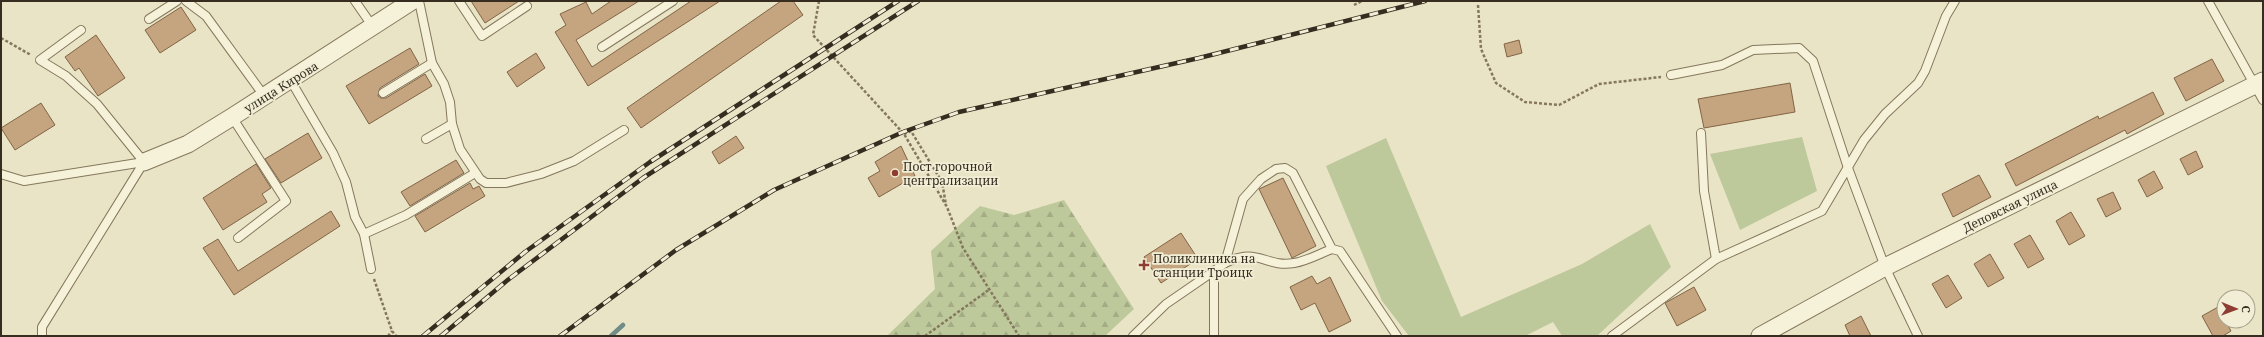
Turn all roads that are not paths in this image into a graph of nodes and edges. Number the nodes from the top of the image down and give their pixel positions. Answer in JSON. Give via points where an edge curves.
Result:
{"nodes":[{"id":1,"x":177,"y":1,"type":"edge"},
{"id":2,"x":186,"y":1,"type":"edge"},
{"id":3,"x":355,"y":1,"type":"edge"},
{"id":4,"x":412,"y":1,"type":"edge"},
{"id":5,"x":418,"y":1,"type":"edge"},
{"id":6,"x":459,"y":1,"type":"edge"},
{"id":7,"x":673,"y":1,"type":"edge"},
{"id":8,"x":1955,"y":1,"type":"edge"},
{"id":9,"x":2208,"y":1,"type":"edge"},
{"id":10,"x":527,"y":6,"type":"dead end"},
{"id":11,"x":149,"y":19,"type":"dead end"},
{"id":12,"x":373,"y":26,"type":"junction"},
{"id":13,"x":81,"y":30,"type":"dead end"},
{"id":14,"x":602,"y":47,"type":"dead end"},
{"id":15,"x":432,"y":62,"type":"junction"},
{"id":16,"x":1671,"y":76,"type":"road end"},
{"id":17,"x":291,"y":80,"type":"junction"},
{"id":18,"x":2260,"y":89,"type":"edge"},
{"id":19,"x":383,"y":93,"type":"dead end"},
{"id":20,"x":265,"y":97,"type":"junction"},
{"id":21,"x":232,"y":117,"type":"junction"},
{"id":22,"x":452,"y":124,"type":"junction"},
{"id":23,"x":624,"y":130,"type":"dead end"},
{"id":24,"x":1701,"y":133,"type":"dead end"},
{"id":25,"x":426,"y":138,"type":"dead end"},
{"id":26,"x":144,"y":162,"type":"junction"},
{"id":27,"x":1848,"y":168,"type":"junction"},
{"id":28,"x":476,"y":173,"type":"junction"},
{"id":29,"x":1,"y":174,"type":"edge"},
{"id":30,"x":364,"y":234,"type":"junction"},
{"id":31,"x":238,"y":238,"type":"dead end"},
{"id":32,"x":1332,"y":249,"type":"junction"},
{"id":33,"x":1716,"y":259,"type":"junction"},
{"id":34,"x":1225,"y":263,"type":"junction"},
{"id":35,"x":1885,"y":267,"type":"junction"},
{"id":36,"x":371,"y":269,"type":"road end"},
{"id":37,"x":1214,"y":271,"type":"junction"},
{"id":38,"x":42,"y":336,"type":"edge"},
{"id":39,"x":1133,"y":336,"type":"edge"},
{"id":40,"x":1214,"y":336,"type":"edge"},
{"id":41,"x":1397,"y":336,"type":"edge"},
{"id":42,"x":1612,"y":336,"type":"edge"},
{"id":43,"x":1760,"y":336,"type":"edge"},
{"id":44,"x":1918,"y":336,"type":"edge"}],
"edges":[{"from":1,"to":11,"type":"lane"},
{"from":2,"to":20,"type":"lane","via":[[206,16]]},
{"from":3,"to":12,"type":"lane"},
{"from":4,"to":12,"type":"street","name":"улица Кирова"},
{"from":5,"to":15,"type":"lane"},
{"from":6,"to":10,"type":"lane","via":[[482,36]]},
{"from":7,"to":14,"type":"lane"},
{"from":8,"to":27,"type":"lane","via":[[1946,16],[1918,83],[1885,114],[1864,140]]},
{"from":9,"to":18,"type":"lane"},
{"from":12,"to":17,"type":"street","name":"улица Кирова"},
{"from":13,"to":26,"type":"lane","via":[[40,60],[66,76],[97,104]]},
{"from":15,"to":19,"type":"lane"},
{"from":15,"to":22,"type":"lane","via":[[450,102]]},
{"from":16,"to":27,"type":"lane","via":[[1722,65],[1753,50],[1798,48],[1813,61]]},
{"from":17,"to":20,"type":"street","name":"улица Кирова"},
{"from":17,"to":30,"type":"lane","via":[[333,153],[346,182],[355,217]]},
{"from":18,"to":35,"type":"street","name":"Деповская улица"},
{"from":20,"to":21,"type":"street","name":"улица Кирова"},
{"from":21,"to":26,"type":"street","name":"улица Кирова","via":[[188,144]]},
{"from":21,"to":31,"type":"lane","via":[[286,201]]},
{"from":22,"to":25,"type":"lane"},
{"from":22,"to":28,"type":"lane","via":[[460,149]]},
{"from":23,"to":28,"type":"lane","via":[[574,161],[541,174],[506,183],[486,183]]},
{"from":24,"to":33,"type":"lane","via":[[1704,191]]},
{"from":26,"to":29,"type":"lane","via":[[24,181]]},
{"from":26,"to":38,"type":"lane","via":[[42,327]]},
{"from":27,"to":33,"type":"lane","via":[[1822,211]]},
{"from":27,"to":35,"type":"lane"},
{"from":28,"to":30,"type":"lane","via":[[406,215]]},
{"from":30,"to":36,"type":"lane"},
{"from":32,"to":34,"type":"lane","via":[[1295,263],[1238,256]]},
{"from":32,"to":34,"type":"lane","via":[[1293,173],[1285,168],[1276,169],[1261,179],[1243,199]]},
{"from":32,"to":41,"type":"lane","via":[[1340,251]]},
{"from":33,"to":42,"type":"lane"},
{"from":34,"to":37,"type":"lane"},
{"from":35,"to":43,"type":"street","name":"Деповская улица"},
{"from":35,"to":44,"type":"lane"},
{"from":37,"to":39,"type":"lane","via":[[1166,304]]},
{"from":37,"to":40,"type":"lane"}]}
